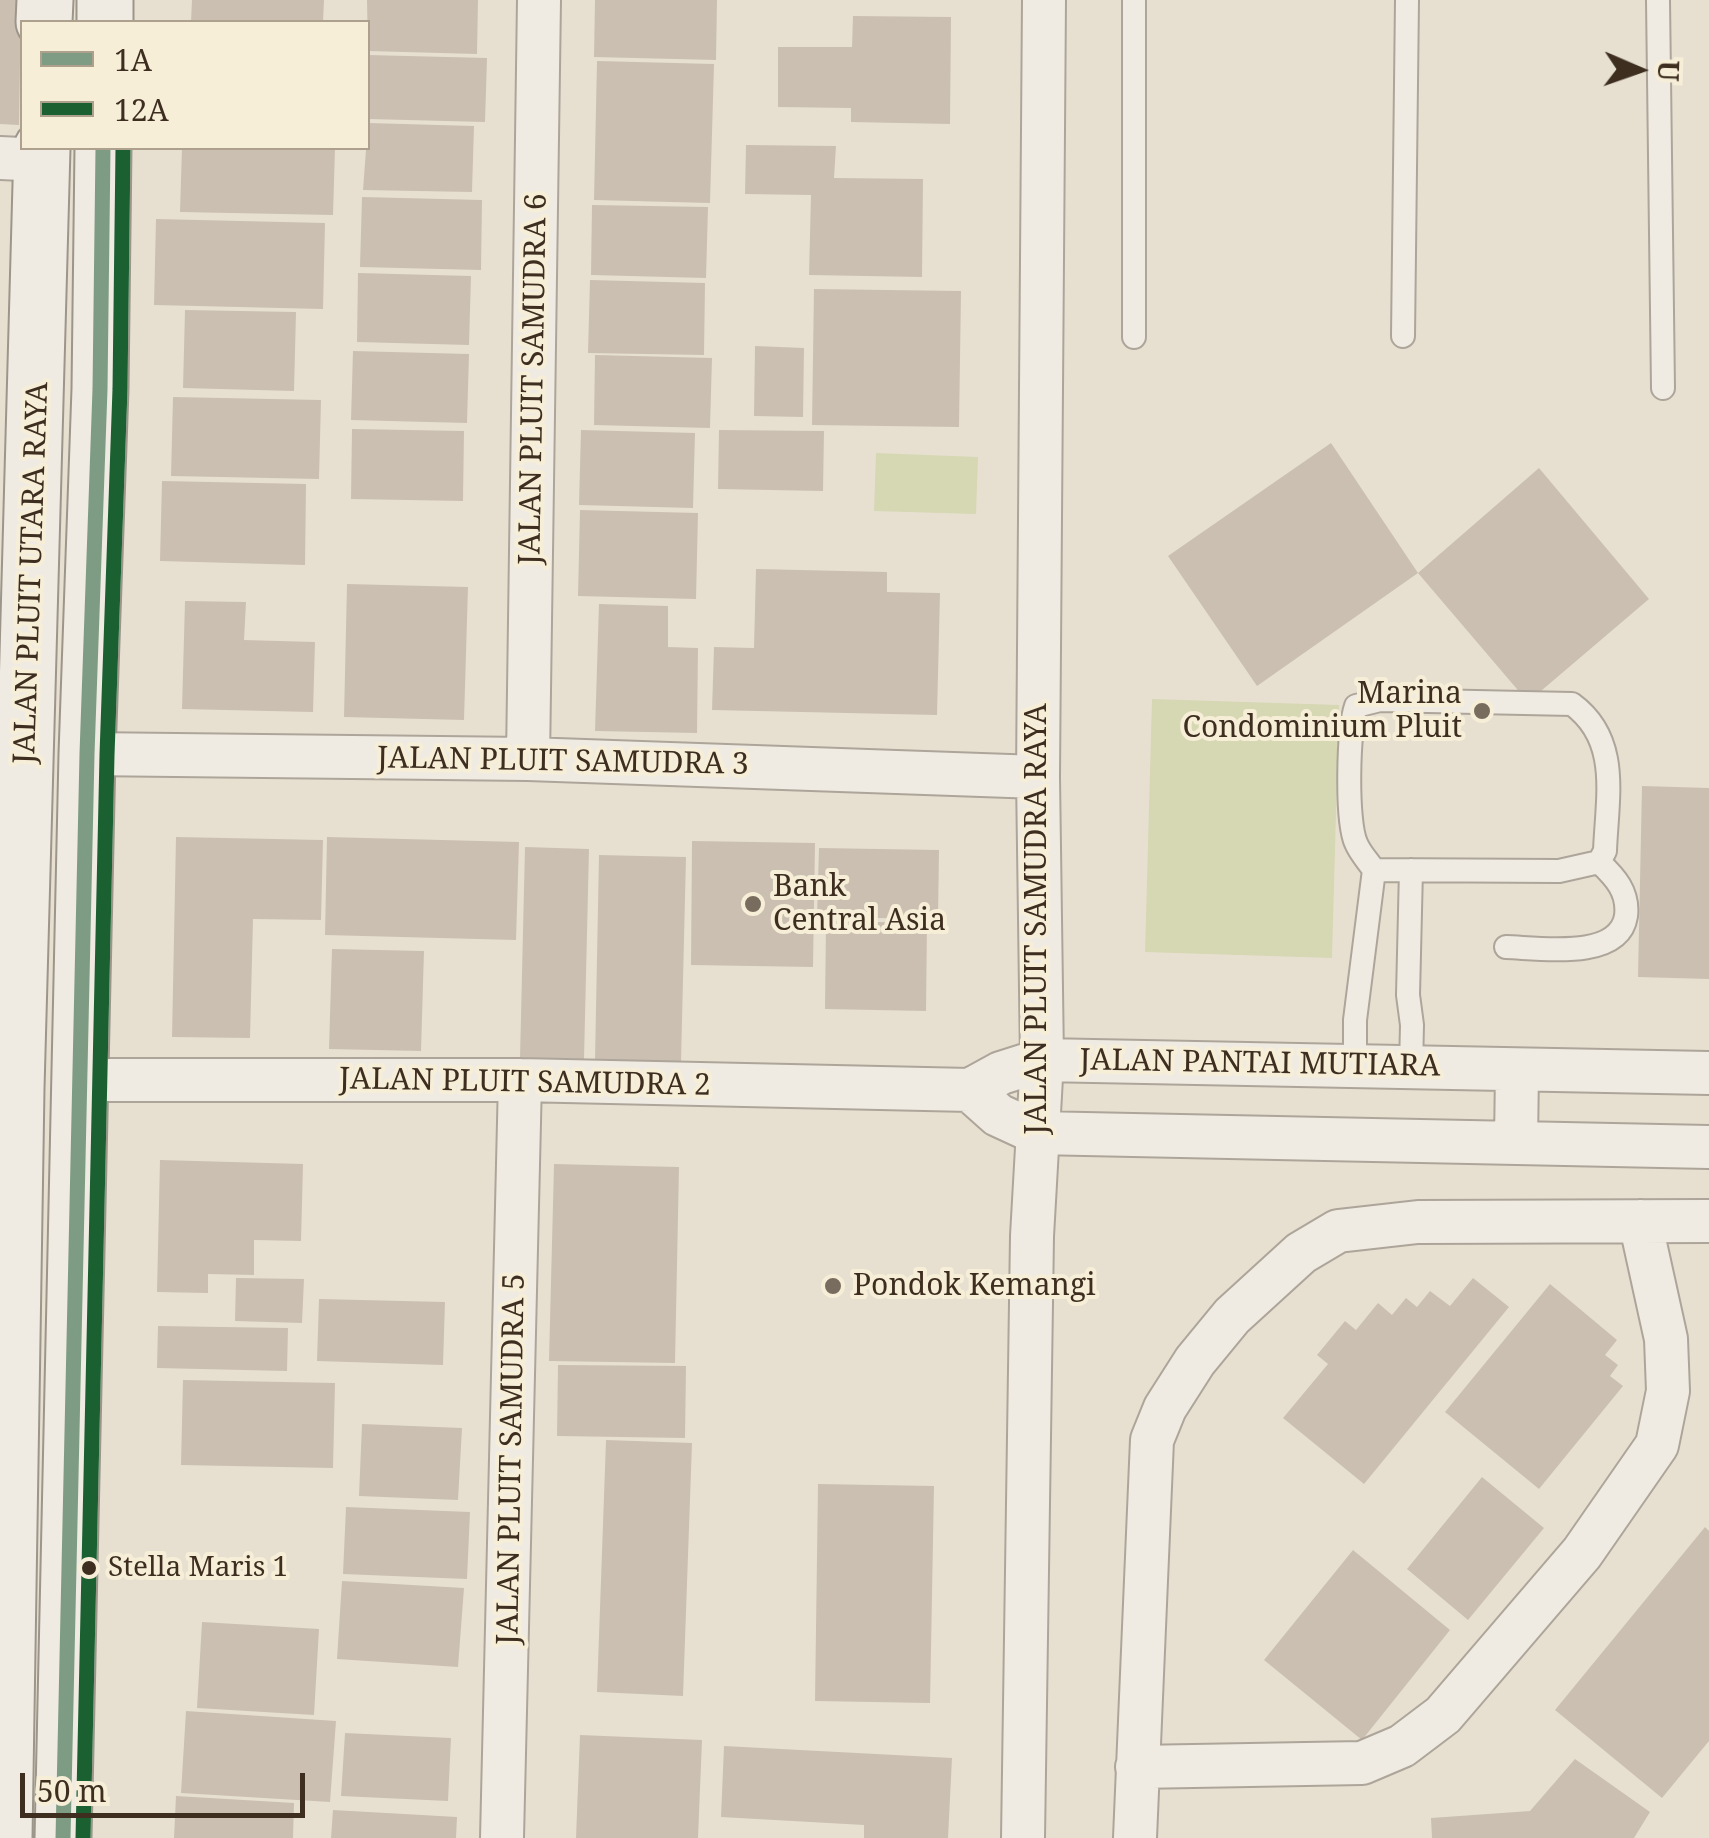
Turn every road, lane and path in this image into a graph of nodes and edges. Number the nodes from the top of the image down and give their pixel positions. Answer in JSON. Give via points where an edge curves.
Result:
{"nodes":[{"id":1,"x":539,"y":0,"type":"edge"},
{"id":2,"x":1044,"y":0,"type":"edge"},
{"id":3,"x":1134,"y":0,"type":"edge"},
{"id":4,"x":1407,"y":0,"type":"edge"},
{"id":5,"x":1658,"y":0,"type":"edge"},
{"id":6,"x":103,"y":150,"type":"edge"},
{"id":7,"x":28,"y":155,"type":"edge"},
{"id":8,"x":1403,"y":336,"type":"dead end"},
{"id":9,"x":1134,"y":337,"type":"dead end"},
{"id":10,"x":38,"y":386,"type":"junction"},
{"id":11,"x":100,"y":388,"type":"junction"},
{"id":12,"x":1663,"y":388,"type":"dead end"},
{"id":13,"x":87,"y":754,"type":"junction"},
{"id":14,"x":528,"y":759,"type":"junction"},
{"id":15,"x":1038,"y":777,"type":"junction"},
{"id":16,"x":13,"y":790,"type":"edge"},
{"id":17,"x":1599,"y":862,"type":"junction"},
{"id":18,"x":1374,"y":870,"type":"junction"},
{"id":19,"x":1412,"y":870,"type":"junction"},
{"id":20,"x":1506,"y":947,"type":"dead end"},
{"id":21,"x":1042,"y":1060,"type":"junction"},
{"id":22,"x":1355,"y":1066,"type":"junction"},
{"id":23,"x":1411,"y":1067,"type":"junction"},
{"id":24,"x":1516,"y":1070,"type":"junction"},
{"id":25,"x":1709,"y":1073,"type":"edge"},
{"id":26,"x":79,"y":1080,"type":"junction"},
{"id":27,"x":520,"y":1080,"type":"junction"},
{"id":28,"x":8,"y":1088,"type":"edge"},
{"id":29,"x":970,"y":1090,"type":"junction"},
{"id":30,"x":1037,"y":1132,"type":"junction"},
{"id":31,"x":1516,"y":1143,"type":"junction"},
{"id":32,"x":1709,"y":1148,"type":"edge"},
{"id":33,"x":1640,"y":1221,"type":"junction"},
{"id":34,"x":1709,"y":1221,"type":"edge"},
{"id":35,"x":1136,"y":1768,"type":"junction"},
{"id":36,"x":4,"y":1838,"type":"edge"},
{"id":37,"x":62,"y":1838,"type":"edge"},
{"id":38,"x":502,"y":1838,"type":"edge"},
{"id":39,"x":1022,"y":1838,"type":"edge"},
{"id":40,"x":1135,"y":1838,"type":"edge"}],
"edges":[{"from":1,"to":14,"type":"street","name":"JALAN PLUIT SAMUDRA 6"},
{"from":2,"to":15,"type":"street","name":"JALAN PLUIT SAMUDRA RAYA"},
{"from":3,"to":9,"type":"lane"},
{"from":4,"to":8,"type":"lane"},
{"from":5,"to":12,"type":"lane"},
{"from":6,"to":11,"type":"street","name":"JALAN PLUIT UTARA RAYA"},
{"from":7,"to":10,"type":"street","name":"JALAN PLUIT UTARA RAYA"},
{"from":10,"to":11,"type":"street"},
{"from":10,"to":16,"type":"street","name":"JALAN PLUIT UTARA RAYA"},
{"from":11,"to":13,"type":"street","name":"JALAN PLUIT UTARA RAYA"},
{"from":13,"to":14,"type":"street","name":"JALAN PLUIT SAMUDRA 3"},
{"from":13,"to":26,"type":"street","name":"JALAN PLUIT UTARA RAYA"},
{"from":14,"to":15,"type":"street","name":"JALAN PLUIT SAMUDRA 3"},
{"from":15,"to":21,"type":"street","name":"JALAN PLUIT SAMUDRA RAYA"},
{"from":16,"to":28,"type":"street","name":"JALAN PLUIT UTARA RAYA"},
{"from":17,"to":18,"type":"lane","via":[[1606,851],[1608,767],[1590,717],[1572,704],[1380,700],[1356,706],[1349,740],[1354,840]]},
{"from":17,"to":19,"type":"lane","via":[[1559,871]]},
{"from":17,"to":20,"type":"lane","via":[[1625,896],[1620,933],[1576,949]]},
{"from":18,"to":19,"type":"lane"},
{"from":18,"to":22,"type":"lane"},
{"from":19,"to":23,"type":"lane"},
{"from":21,"to":22,"type":"street","name":"JALAN PANTAI MUTIARA"},
{"from":21,"to":29,"type":"street","name":"JALAN PANTAI MUTIARA"},
{"from":21,"to":30,"type":"street","name":"JALAN PLUIT SAMUDRA RAYA"},
{"from":22,"to":23,"type":"street","name":"JALAN PANTAI MUTIARA"},
{"from":23,"to":24,"type":"street","name":"JALAN PANTAI MUTIARA"},
{"from":24,"to":25,"type":"street","name":"JALAN PANTAI MUTIARA"},
{"from":24,"to":31,"type":"street"},
{"from":26,"to":27,"type":"street","name":"JALAN PLUIT SAMUDRA 2"},
{"from":26,"to":37,"type":"street","name":"JALAN PLUIT UTARA RAYA"},
{"from":27,"to":29,"type":"street","name":"JALAN PLUIT SAMUDRA 2"},
{"from":27,"to":38,"type":"street","name":"JALAN PLUIT SAMUDRA 5"},
{"from":28,"to":36,"type":"street","name":"JALAN PLUIT UTARA RAYA"},
{"from":29,"to":30,"type":"street","via":[[998,1115]]},
{"from":30,"to":31,"type":"street"},
{"from":30,"to":39,"type":"street","name":"JALAN PLUIT SAMUDRA RAYA"},
{"from":31,"to":32,"type":"street"},
{"from":33,"to":34,"type":"street"},
{"from":33,"to":35,"type":"street","via":[[1666,1339],[1668,1391],[1657,1445],[1582,1553],[1443,1715],[1402,1746],[1362,1763]]},
{"from":33,"to":35,"type":"street","via":[[1418,1222],[1338,1231],[1300,1253],[1232,1316],[1195,1360],[1152,1440]]},
{"from":35,"to":40,"type":"street"}]}
